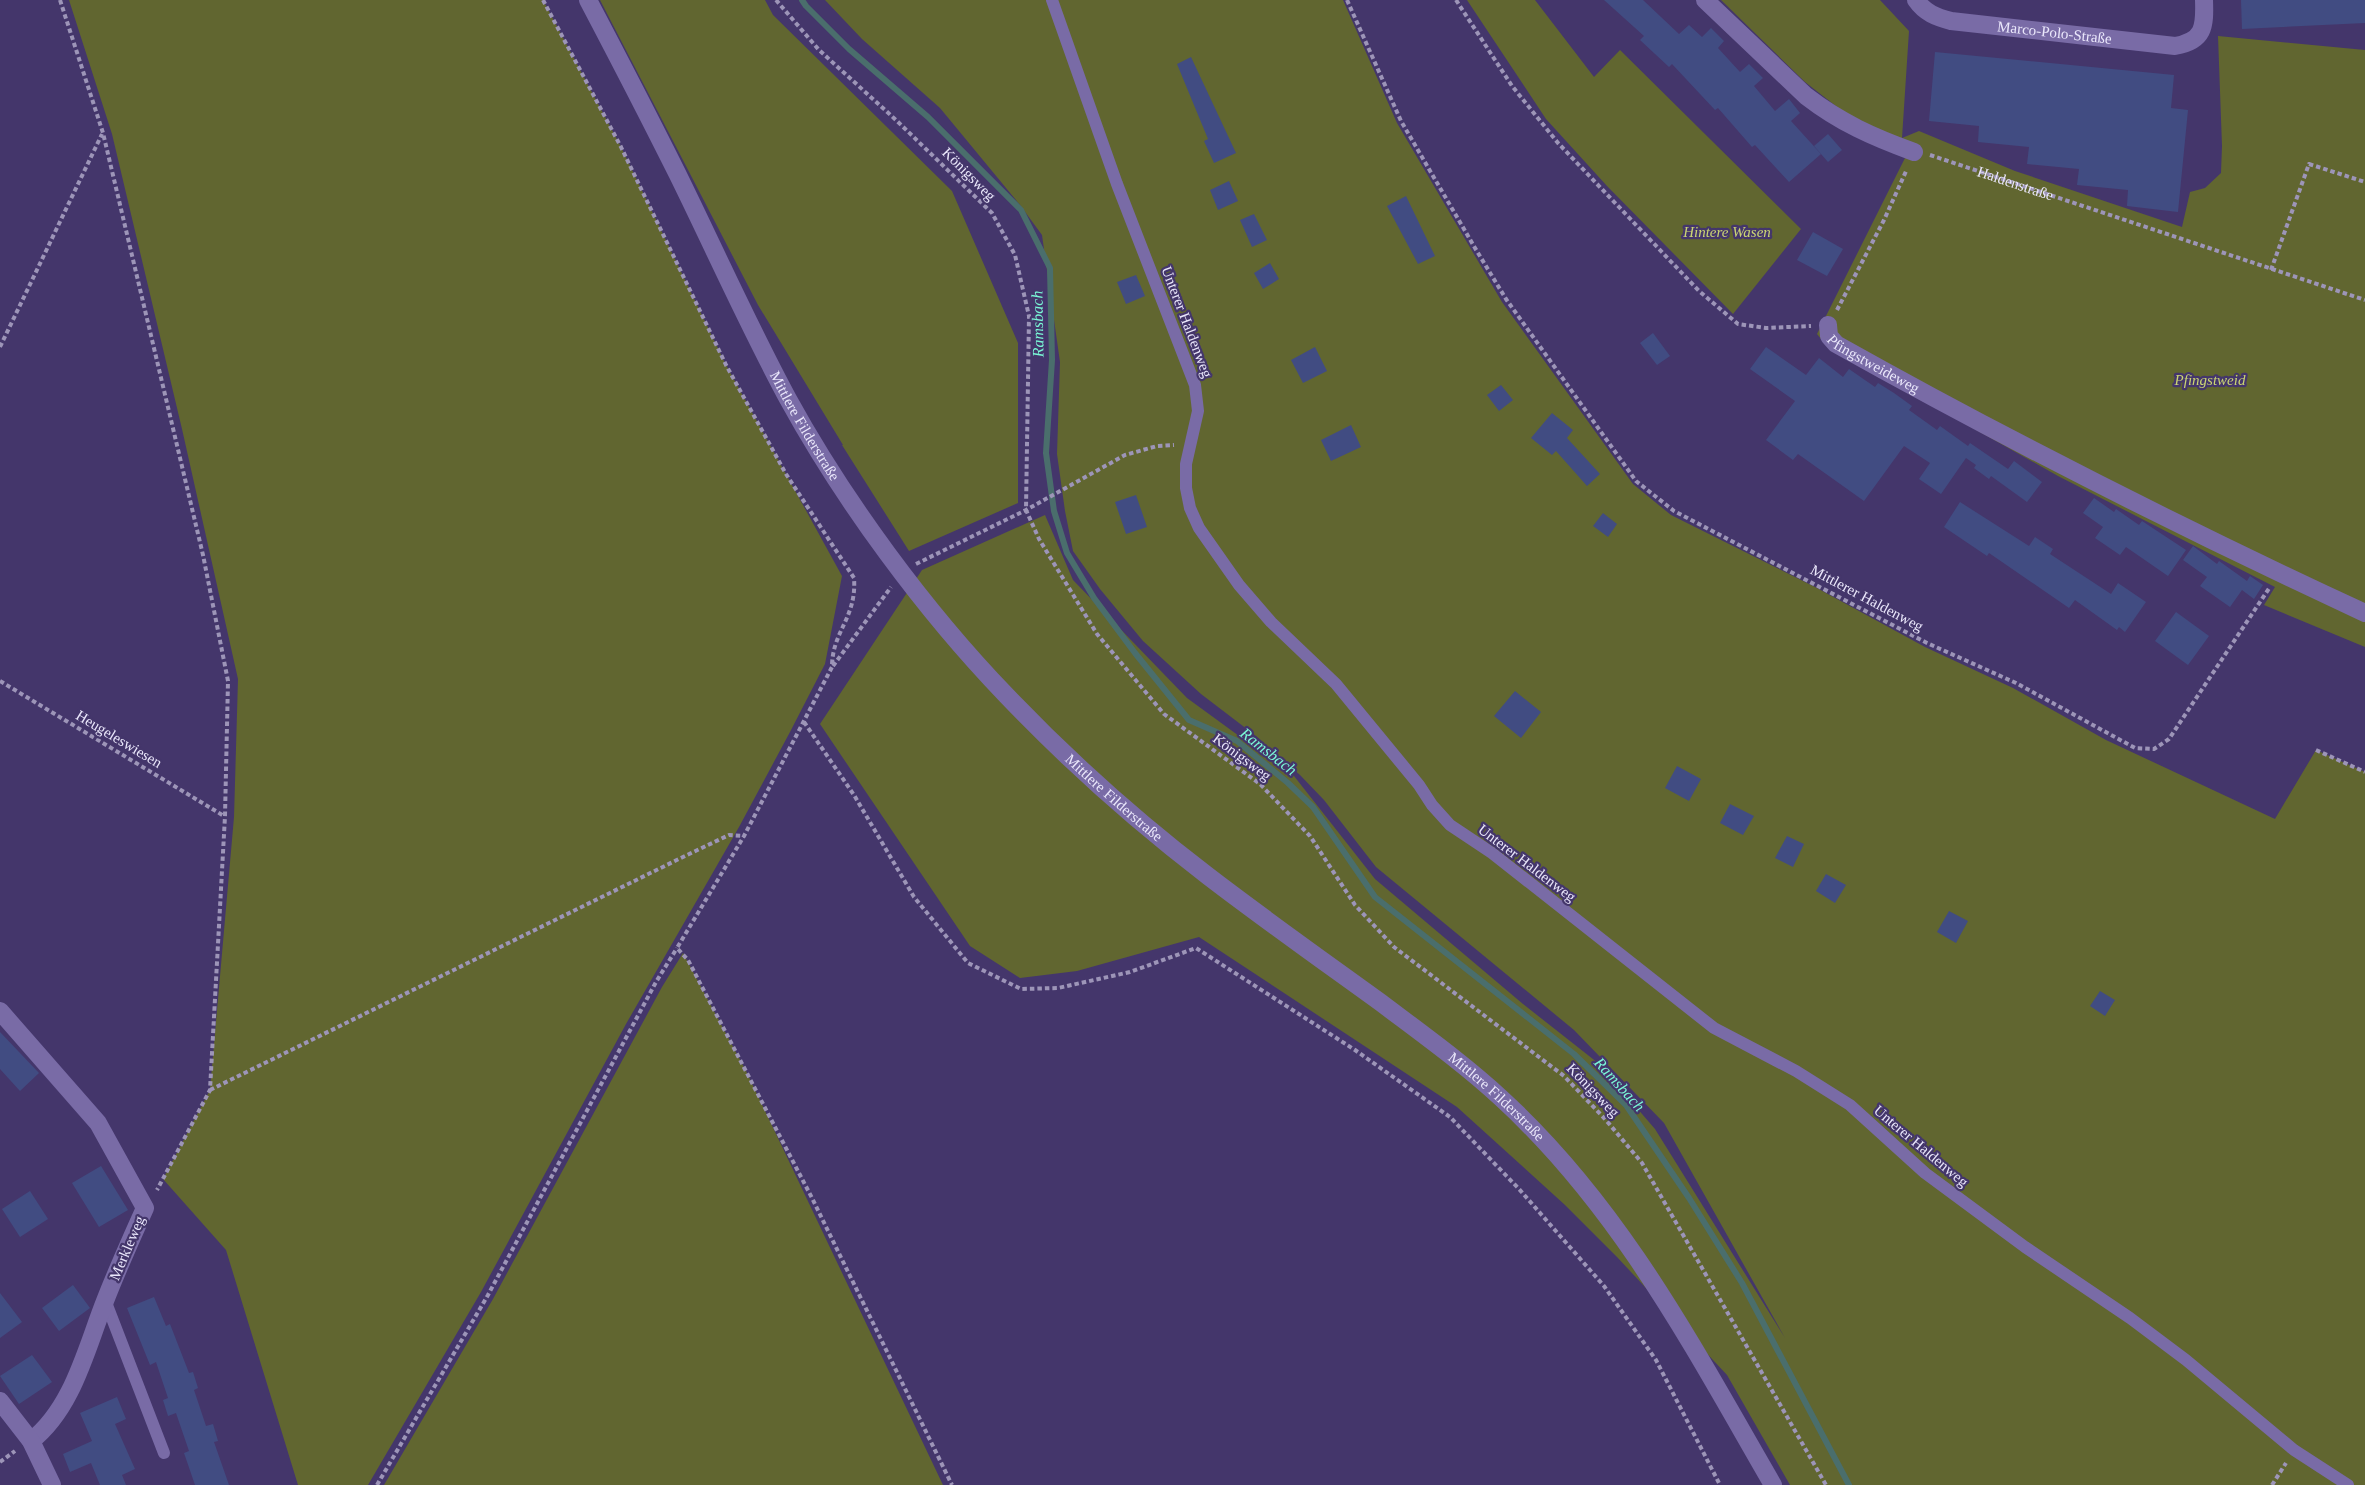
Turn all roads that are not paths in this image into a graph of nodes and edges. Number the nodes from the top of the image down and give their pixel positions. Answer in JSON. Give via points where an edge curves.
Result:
{"nodes":[{"id":1,"x":588,"y":0,"type":"edge"},
{"id":2,"x":1052,"y":0,"type":"edge"},
{"id":3,"x":1705,"y":0,"type":"edge"},
{"id":4,"x":1916,"y":0,"type":"edge"},
{"id":5,"x":2204,"y":0,"type":"edge"},
{"id":6,"x":1914,"y":152,"type":"road end"},
{"id":7,"x":1828,"y":325,"type":"road end"},
{"id":8,"x":2365,"y":613,"type":"edge"},
{"id":9,"x":0,"y":1011,"type":"edge"},
{"id":10,"x":105,"y":1300,"type":"junction"},
{"id":11,"x":0,"y":1401,"type":"edge"},
{"id":12,"x":31,"y":1441,"type":"junction"},
{"id":13,"x":164,"y":1453,"type":"dead end"},
{"id":14,"x":52,"y":1485,"type":"edge"},
{"id":15,"x":1773,"y":1485,"type":"edge"},
{"id":16,"x":2348,"y":1485,"type":"edge"}],
"edges":[{"from":1,"to":15,"type":"main road","name":"Mittlere Filderstraße","via":[[790,401],[843,488],[903,573],[1004,693],[1076,764],[1209,877],[1434,1042],[1501,1097],[1560,1157],[1608,1214],[1649,1274]]},
{"from":2,"to":16,"type":"lane","name":"Unterer Haldenweg","via":[[1117,184],[1195,385],[1198,411],[1186,464],[1190,508],[1199,528],[1239,585],[1271,622],[1336,684],[1450,825],[1492,853],[1714,1028],[1850,1105],[1925,1173],[2130,1318],[2294,1450]]},
{"from":3,"to":6,"type":"main road","via":[[1824,110],[1867,135]]},
{"from":4,"to":5,"type":"main road","name":"Marco-Polo-Straße","via":[[1935,17],[1951,21],[2163,45],[2185,44],[2197,38],[2204,19]]},
{"from":7,"to":8,"type":"main road","name":"Pfingstweideweg","via":[[1832,340],[1855,354],[2086,478]]},
{"from":9,"to":10,"type":"main road","name":"Merkleweg","via":[[98,1123],[145,1208]]},
{"from":10,"to":12,"type":"main road","name":"Merkleweg","via":[[72,1388],[45,1430]]},
{"from":10,"to":13,"type":"lane"},
{"from":11,"to":12,"type":"main road"},
{"from":12,"to":14,"type":"main road"}]}
